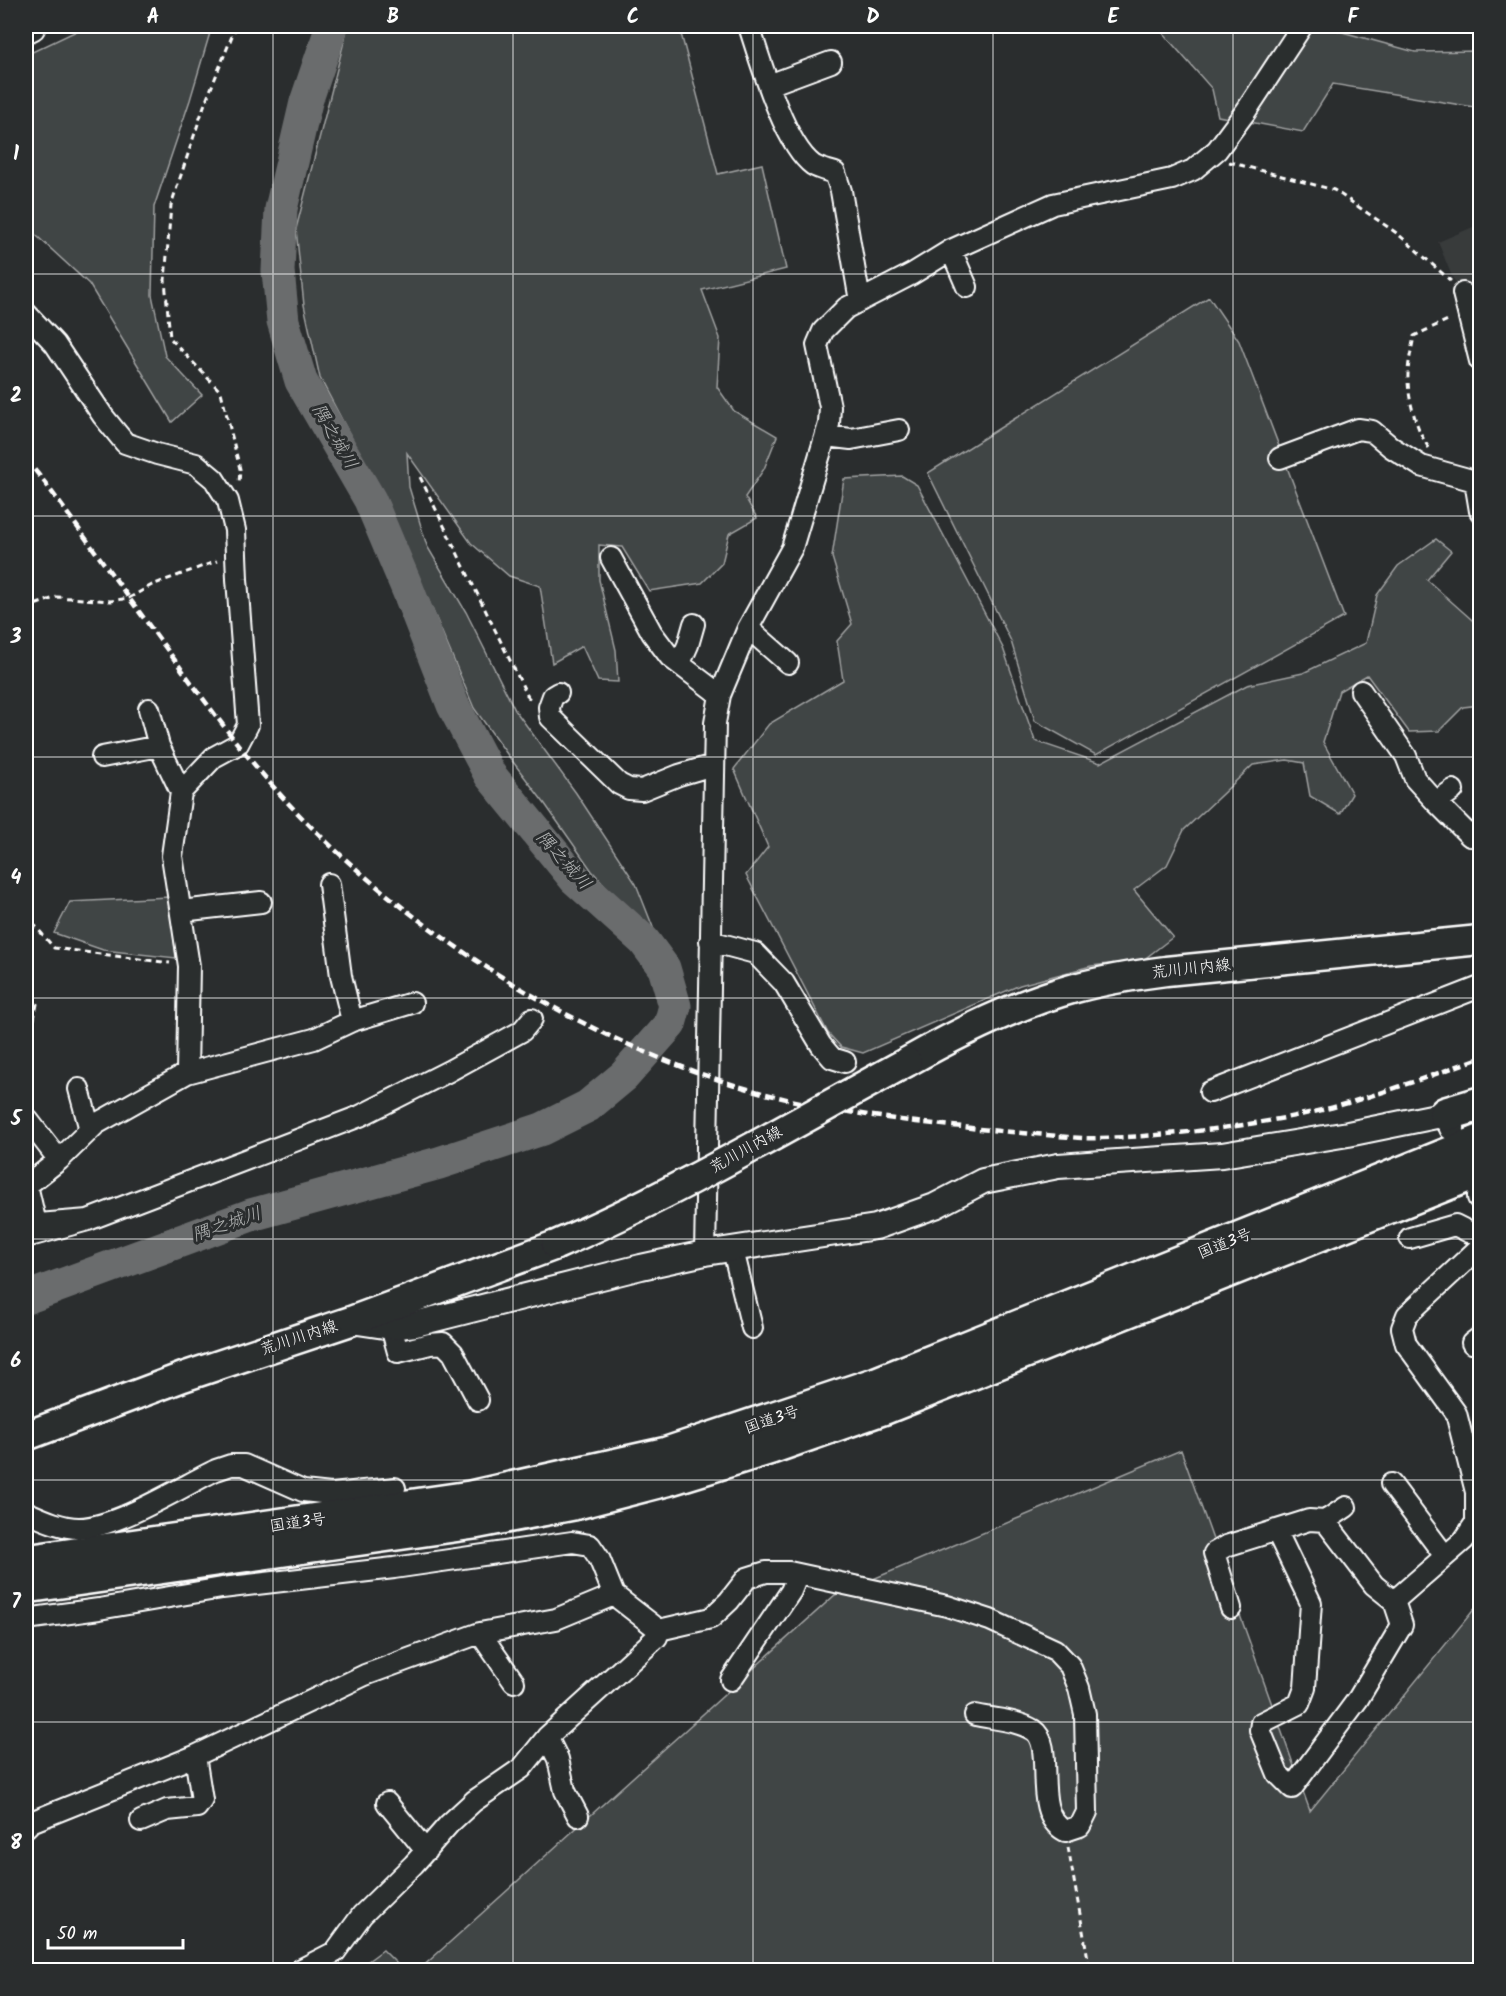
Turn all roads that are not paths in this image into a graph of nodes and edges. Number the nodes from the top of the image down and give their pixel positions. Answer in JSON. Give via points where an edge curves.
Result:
{"nodes":[{"id":1,"x":33,"y":26,"type":"edge"},
{"id":2,"x":748,"y":26,"type":"edge"},
{"id":3,"x":1302,"y":26,"type":"edge"},
{"id":4,"x":26,"y":33,"type":"edge"},
{"id":5,"x":831,"y":62,"type":"dead end"},
{"id":6,"x":769,"y":85,"type":"junction"},
{"id":7,"x":951,"y":250,"type":"junction"},
{"id":8,"x":967,"y":287,"type":"dead end"},
{"id":9,"x":860,"y":301,"type":"junction"},
{"id":10,"x":1465,"y":302,"type":"road end"},
{"id":11,"x":26,"y":313,"type":"edge"},
{"id":12,"x":1480,"y":361,"type":"edge"},
{"id":13,"x":899,"y":430,"type":"dead end"},
{"id":14,"x":826,"y":436,"type":"junction"},
{"id":15,"x":1280,"y":458,"type":"dead end"},
{"id":16,"x":1478,"y":479,"type":"edge"},
{"id":17,"x":1480,"y":512,"type":"edge"},
{"id":18,"x":611,"y":558,"type":"dead end"},
{"id":19,"x":694,"y":624,"type":"dead end"},
{"id":20,"x":748,"y":628,"type":"junction"},
{"id":21,"x":680,"y":663,"type":"junction"},
{"id":22,"x":788,"y":663,"type":"dead end"},
{"id":23,"x":1361,"y":691,"type":"dead end"},
{"id":24,"x":558,"y":693,"type":"dead end"},
{"id":25,"x":720,"y":695,"type":"junction"},
{"id":26,"x":149,"y":709,"type":"dead end"},
{"id":27,"x":159,"y":746,"type":"junction"},
{"id":28,"x":102,"y":757,"type":"dead end"},
{"id":29,"x":713,"y":765,"type":"junction"},
{"id":30,"x":1454,"y":790,"type":"dead end"},
{"id":31,"x":181,"y":792,"type":"junction"},
{"id":32,"x":1436,"y":802,"type":"junction"},
{"id":33,"x":1480,"y":831,"type":"edge"},
{"id":34,"x":329,"y":884,"type":"dead end"},
{"id":35,"x":261,"y":902,"type":"dead end"},
{"id":36,"x":181,"y":911,"type":"junction"},
{"id":37,"x":710,"y":940,"type":"junction"},
{"id":38,"x":1480,"y":940,"type":"edge"},
{"id":39,"x":1480,"y":987,"type":"edge"},
{"id":40,"x":412,"y":1003,"type":"dead end"},
{"id":41,"x":532,"y":1019,"type":"dead end"},
{"id":42,"x":352,"y":1022,"type":"junction"},
{"id":43,"x":846,"y":1062,"type":"dead end"},
{"id":44,"x":187,"y":1073,"type":"junction"},
{"id":45,"x":79,"y":1089,"type":"dead end"},
{"id":46,"x":1210,"y":1092,"type":"dead end"},
{"id":47,"x":1480,"y":1104,"type":"edge"},
{"id":48,"x":26,"y":1117,"type":"edge"},
{"id":49,"x":1460,"y":1128,"type":"edge"},
{"id":50,"x":90,"y":1130,"type":"junction"},
{"id":51,"x":59,"y":1160,"type":"junction"},
{"id":52,"x":26,"y":1185,"type":"edge"},
{"id":53,"x":1480,"y":1188,"type":"edge"},
{"id":54,"x":29,"y":1229,"type":"edge"},
{"id":55,"x":1480,"y":1232,"type":"edge"},
{"id":56,"x":1410,"y":1238,"type":"dead end"},
{"id":57,"x":1480,"y":1248,"type":"edge"},
{"id":58,"x":733,"y":1250,"type":"junction"},
{"id":59,"x":705,"y":1253,"type":"junction"},
{"id":60,"x":351,"y":1321,"type":"junction"},
{"id":61,"x":391,"y":1327,"type":"junction"},
{"id":62,"x":752,"y":1328,"type":"dead end"},
{"id":63,"x":478,"y":1400,"type":"dead end"},
{"id":64,"x":26,"y":1436,"type":"edge"},
{"id":65,"x":1472,"y":1437,"type":"edge"},
{"id":66,"x":1391,"y":1484,"type":"dead end"},
{"id":67,"x":395,"y":1488,"type":"dead end"},
{"id":68,"x":1346,"y":1506,"type":"dead end"},
{"id":69,"x":26,"y":1512,"type":"edge"},
{"id":70,"x":1325,"y":1521,"type":"junction"},
{"id":71,"x":1276,"y":1530,"type":"junction"},
{"id":72,"x":1445,"y":1556,"type":"junction"},
{"id":73,"x":798,"y":1574,"type":"junction"},
{"id":74,"x":26,"y":1578,"type":"edge"},
{"id":75,"x":614,"y":1595,"type":"junction"},
{"id":76,"x":1394,"y":1600,"type":"junction"},
{"id":77,"x":1231,"y":1608,"type":"dead end"},
{"id":78,"x":26,"y":1619,"type":"edge"},
{"id":79,"x":659,"y":1630,"type":"junction"},
{"id":80,"x":480,"y":1633,"type":"junction"},
{"id":81,"x":730,"y":1680,"type":"dead end"},
{"id":82,"x":514,"y":1682,"type":"dead end"},
{"id":83,"x":975,"y":1715,"type":"dead end"},
{"id":84,"x":547,"y":1737,"type":"junction"},
{"id":85,"x":195,"y":1755,"type":"junction"},
{"id":86,"x":387,"y":1803,"type":"dead end"},
{"id":87,"x":578,"y":1816,"type":"dead end"},
{"id":88,"x":141,"y":1821,"type":"dead end"},
{"id":89,"x":26,"y":1827,"type":"edge"},
{"id":90,"x":426,"y":1851,"type":"junction"},
{"id":91,"x":300,"y":1971,"type":"edge"}],
"edges":[{"from":1,"to":4,"type":"street"},
{"from":2,"to":6,"type":"street"},
{"from":3,"to":7,"type":"street","via":[[1217,150],[1193,170],[1172,179],[1053,204]]},
{"from":5,"to":6,"type":"street"},
{"from":6,"to":9,"type":"street","via":[[791,139],[813,165],[835,173]]},
{"from":7,"to":8,"type":"street"},
{"from":7,"to":9,"type":"street"},
{"from":9,"to":14,"type":"street","via":[[846,308],[823,332],[817,345],[830,407]]},
{"from":10,"to":12,"type":"street"},
{"from":11,"to":31,"type":"street","via":[[56,344],[125,443],[196,464],[214,479],[228,501],[235,530],[248,725],[238,744],[214,757]]},
{"from":13,"to":14,"type":"street","via":[[851,439]]},
{"from":14,"to":20,"type":"street","via":[[792,548]]},
{"from":15,"to":16,"type":"street","via":[[1358,429],[1372,430],[1421,466]]},
{"from":16,"to":17,"type":"street"},
{"from":18,"to":21,"type":"street","via":[[652,633],[670,657]]},
{"from":19,"to":21,"type":"street"},
{"from":20,"to":22,"type":"street"},
{"from":20,"to":25,"type":"street"},
{"from":21,"to":25,"type":"street"},
{"from":23,"to":32,"type":"street","via":[[1406,756],[1414,779]]},
{"from":24,"to":29,"type":"street","via":[[549,707],[550,717],[619,784],[629,789],[642,790]]},
{"from":25,"to":29,"type":"street"},
{"from":26,"to":27,"type":"street"},
{"from":27,"to":28,"type":"street"},
{"from":27,"to":31,"type":"street"},
{"from":29,"to":37,"type":"street"},
{"from":30,"to":32,"type":"street"},
{"from":31,"to":36,"type":"street","via":[[172,856]]},
{"from":32,"to":33,"type":"street","via":[[1470,836]]},
{"from":34,"to":42,"type":"street","via":[[341,976]]},
{"from":35,"to":36,"type":"street"},
{"from":36,"to":44,"type":"street","via":[[189,966]]},
{"from":37,"to":43,"type":"street","via":[[755,952],[784,982],[821,1045],[832,1058]]},
{"from":37,"to":59,"type":"street"},
{"from":38,"to":60,"type":"main road","name":"荒川川内線","bridge":true,"via":[[1166,971],[1074,988],[1034,1001],[946,1040],[618,1218]]},
{"from":39,"to":46,"type":"street"},
{"from":40,"to":42,"type":"street"},
{"from":41,"to":54,"type":"street","via":[[522,1031],[360,1116],[88,1220]]},
{"from":42,"to":44,"type":"street","via":[[314,1039]]},
{"from":44,"to":50,"type":"street"},
{"from":45,"to":50,"type":"street"},
{"from":47,"to":49,"type":"highway","name":"国道3号"},
{"from":48,"to":51,"type":"street"},
{"from":49,"to":58,"type":"street","via":[[1348,1134],[1222,1155],[1058,1166],[983,1181],[935,1206],[876,1227]]},
{"from":49,"to":74,"type":"highway","name":"国道3号","via":[[877,1384],[667,1454],[470,1498]]},
{"from":50,"to":51,"type":"street"},
{"from":51,"to":52,"type":"street"},
{"from":52,"to":54,"type":"street"},
{"from":53,"to":74,"type":"highway","name":"国道3号","via":[[885,1407],[670,1478],[573,1503],[474,1522]]},
{"from":55,"to":56,"type":"street","via":[[1455,1225]]},
{"from":57,"to":65,"type":"street","via":[[1407,1315],[1401,1328],[1406,1344]]},
{"from":58,"to":59,"type":"street"},
{"from":58,"to":62,"type":"street"},
{"from":59,"to":61,"type":"street"},
{"from":60,"to":61,"type":"street"},
{"from":60,"to":64,"type":"main road","name":"荒川川内線","via":[[183,1377]]},
{"from":61,"to":63,"type":"street","via":[[398,1352],[443,1343],[453,1353]]},
{"from":65,"to":72,"type":"street","via":[[1476,1522],[1464,1540]]},
{"from":66,"to":72,"type":"street"},
{"from":67,"to":69,"type":"street","via":[[331,1494],[303,1491],[244,1465],[231,1465],[96,1526],[78,1528]]},
{"from":68,"to":70,"type":"street"},
{"from":70,"to":71,"type":"street","via":[[1309,1520]]},
{"from":70,"to":76,"type":"street","via":[[1374,1585]]},
{"from":71,"to":76,"type":"street","via":[[1311,1603],[1305,1688],[1299,1704],[1261,1723],[1260,1730],[1278,1774],[1292,1788],[1358,1699],[1401,1625]]},
{"from":71,"to":77,"type":"street","via":[[1214,1553]]},
{"from":72,"to":76,"type":"street"},
{"from":73,"to":79,"type":"street","via":[[766,1572],[747,1578],[711,1618]]},
{"from":73,"to":81,"type":"street","via":[[791,1591]]},
{"from":73,"to":83,"type":"street","via":[[947,1606],[990,1620],[1054,1650],[1070,1666],[1085,1714],[1087,1812],[1080,1826],[1065,1831],[1056,1826],[1049,1812],[1043,1745],[1036,1732]]},
{"from":75,"to":78,"type":"street","via":[[590,1545],[572,1542],[222,1588]]},
{"from":75,"to":79,"type":"street"},
{"from":75,"to":80,"type":"street","via":[[556,1619]]},
{"from":79,"to":84,"type":"street","via":[[657,1637]]},
{"from":80,"to":82,"type":"street"},
{"from":80,"to":85,"type":"street","via":[[365,1675]]},
{"from":84,"to":87,"type":"street"},
{"from":84,"to":90,"type":"street","via":[[522,1768],[474,1801]]},
{"from":85,"to":88,"type":"street","via":[[202,1800],[196,1807],[167,1810]]},
{"from":85,"to":89,"type":"street"},
{"from":86,"to":90,"type":"street"},
{"from":90,"to":91,"type":"street","via":[[362,1915],[335,1952]]}]}
